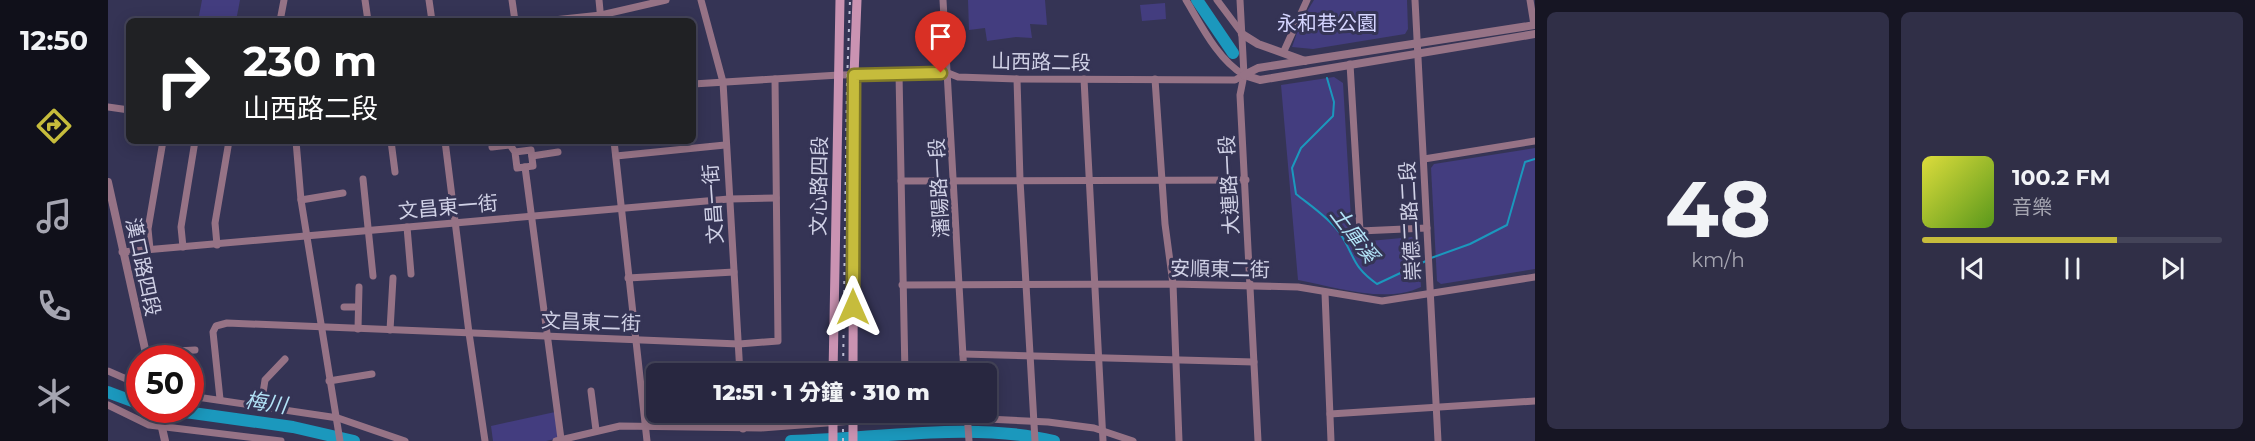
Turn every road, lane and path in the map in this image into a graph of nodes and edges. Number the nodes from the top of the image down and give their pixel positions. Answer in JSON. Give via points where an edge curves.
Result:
{"nodes":[{"id":1,"x":284,"y":0,"type":"edge"},
{"id":2,"x":365,"y":0,"type":"edge"},
{"id":3,"x":429,"y":0,"type":"edge"},
{"id":4,"x":512,"y":0,"type":"edge"},
{"id":5,"x":599,"y":0,"type":"edge"},
{"id":6,"x":666,"y":0,"type":"edge"},
{"id":7,"x":701,"y":0,"type":"edge"},
{"id":8,"x":840,"y":0,"type":"edge"},
{"id":9,"x":857,"y":0,"type":"edge"},
{"id":10,"x":943,"y":0,"type":"edge"},
{"id":11,"x":1186,"y":0,"type":"edge"},
{"id":12,"x":1217,"y":0,"type":"edge"},
{"id":13,"x":1240,"y":0,"type":"edge"},
{"id":14,"x":1307,"y":0,"type":"edge"},
{"id":15,"x":1415,"y":0,"type":"edge"},
{"id":16,"x":1530,"y":0,"type":"edge"},
{"id":17,"x":281,"y":18,"type":"edge"},
{"id":18,"x":368,"y":18,"type":"edge"},
{"id":19,"x":432,"y":18,"type":"edge"},
{"id":20,"x":515,"y":18,"type":"edge"},
{"id":21,"x":601,"y":18,"type":"edge"},
{"id":22,"x":1535,"y":31,"type":"edge"},
{"id":23,"x":1242,"y":34,"type":"junction"},
{"id":24,"x":1416,"y":43,"type":"junction"},
{"id":25,"x":1284,"y":51,"type":"junction"},
{"id":26,"x":1417,"y":54,"type":"junction"},
{"id":27,"x":1306,"y":61,"type":"junction"},
{"id":28,"x":1350,"y":64,"type":"junction"},
{"id":29,"x":899,"y":74,"type":"junction"},
{"id":30,"x":948,"y":74,"type":"junction"},
{"id":31,"x":839,"y":75,"type":"junction"},
{"id":32,"x":854,"y":75,"type":"junction"},
{"id":33,"x":1244,"y":75,"type":"junction"},
{"id":34,"x":775,"y":79,"type":"junction"},
{"id":35,"x":1017,"y":79,"type":"junction"},
{"id":36,"x":1084,"y":79,"type":"junction"},
{"id":37,"x":1155,"y":80,"type":"junction"},
{"id":38,"x":723,"y":82,"type":"junction"},
{"id":39,"x":696,"y":84,"type":"edge"},
{"id":40,"x":108,"y":107,"type":"edge"},
{"id":41,"x":126,"y":110,"type":"edge"},
{"id":42,"x":1535,"y":141,"type":"edge"},
{"id":43,"x":162,"y":144,"type":"edge"},
{"id":44,"x":195,"y":144,"type":"edge"},
{"id":45,"x":228,"y":144,"type":"edge"},
{"id":46,"x":296,"y":144,"type":"edge"},
{"id":47,"x":391,"y":144,"type":"edge"},
{"id":48,"x":446,"y":144,"type":"edge"},
{"id":49,"x":614,"y":144,"type":"edge"},
{"id":50,"x":725,"y":145,"type":"junction"},
{"id":51,"x":492,"y":147,"type":"dead end"},
{"id":52,"x":515,"y":152,"type":"junction"},
{"id":53,"x":558,"y":152,"type":"dead end"},
{"id":54,"x":532,"y":156,"type":"junction"},
{"id":55,"x":616,"y":156,"type":"junction"},
{"id":56,"x":1424,"y":159,"type":"junction"},
{"id":57,"x":525,"y":167,"type":"junction"},
{"id":58,"x":395,"y":172,"type":"dead end"},
{"id":59,"x":363,"y":179,"type":"dead end"},
{"id":60,"x":1162,"y":179,"type":"junction"},
{"id":61,"x":955,"y":180,"type":"junction"},
{"id":62,"x":1020,"y":180,"type":"junction"},
{"id":63,"x":1088,"y":180,"type":"junction"},
{"id":64,"x":1246,"y":180,"type":"junction"},
{"id":65,"x":900,"y":181,"type":"junction"},
{"id":66,"x":108,"y":182,"type":"edge"},
{"id":67,"x":344,"y":193,"type":"dead end"},
{"id":68,"x":776,"y":198,"type":"junction"},
{"id":69,"x":301,"y":200,"type":"junction"},
{"id":70,"x":729,"y":200,"type":"junction"},
{"id":71,"x":621,"y":209,"type":"junction"},
{"id":72,"x":532,"y":216,"type":"junction"},
{"id":73,"x":455,"y":223,"type":"junction"},
{"id":74,"x":407,"y":227,"type":"junction"},
{"id":75,"x":1427,"y":228,"type":"junction"},
{"id":76,"x":369,"y":230,"type":"junction"},
{"id":77,"x":307,"y":236,"type":"junction"},
{"id":78,"x":217,"y":244,"type":"junction"},
{"id":79,"x":183,"y":247,"type":"junction"},
{"id":80,"x":150,"y":249,"type":"junction"},
{"id":81,"x":122,"y":252,"type":"junction"},
{"id":82,"x":734,"y":272,"type":"junction"},
{"id":83,"x":411,"y":274,"type":"dead end"},
{"id":84,"x":373,"y":276,"type":"dead end"},
{"id":85,"x":1535,"y":277,"type":"edge"},
{"id":86,"x":393,"y":278,"type":"dead end"},
{"id":87,"x":628,"y":278,"type":"junction"},
{"id":88,"x":960,"y":284,"type":"junction"},
{"id":89,"x":1025,"y":284,"type":"junction"},
{"id":90,"x":1173,"y":284,"type":"junction"},
{"id":91,"x":902,"y":285,"type":"junction"},
{"id":92,"x":1094,"y":285,"type":"junction"},
{"id":93,"x":1251,"y":287,"type":"junction"},
{"id":94,"x":359,"y":288,"type":"dead end"},
{"id":95,"x":1325,"y":293,"type":"junction"},
{"id":96,"x":1430,"y":295,"type":"junction"},
{"id":97,"x":344,"y":307,"type":"dead end"},
{"id":98,"x":358,"y":307,"type":"junction"},
{"id":99,"x":321,"y":327,"type":"junction"},
{"id":100,"x":358,"y":329,"type":"junction"},
{"id":101,"x":390,"y":330,"type":"junction"},
{"id":102,"x":469,"y":333,"type":"junction"},
{"id":103,"x":548,"y":337,"type":"junction"},
{"id":104,"x":635,"y":340,"type":"junction"},
{"id":105,"x":739,"y":344,"type":"junction"},
{"id":106,"x":144,"y":345,"type":"edge"},
{"id":107,"x":963,"y":354,"type":"junction"},
{"id":108,"x":1029,"y":356,"type":"junction"},
{"id":109,"x":1098,"y":356,"type":"junction"},
{"id":110,"x":285,"y":359,"type":"dead end"},
{"id":111,"x":1175,"y":360,"type":"junction"},
{"id":112,"x":1254,"y":362,"type":"junction"},
{"id":113,"x":740,"y":363,"type":"edge"},
{"id":114,"x":833,"y":363,"type":"edge"},
{"id":115,"x":853,"y":363,"type":"edge"},
{"id":116,"x":904,"y":363,"type":"edge"},
{"id":117,"x":963,"y":363,"type":"edge"},
{"id":118,"x":108,"y":371,"type":"edge"},
{"id":119,"x":372,"y":374,"type":"dead end"},
{"id":120,"x":126,"y":379,"type":"edge"},
{"id":121,"x":329,"y":381,"type":"junction"},
{"id":122,"x":591,"y":391,"type":"dead end"},
{"id":123,"x":204,"y":397,"type":"edge"},
{"id":124,"x":220,"y":399,"type":"junction"},
{"id":125,"x":1535,"y":401,"type":"edge"},
{"id":126,"x":108,"y":405,"type":"edge"},
{"id":127,"x":261,"y":406,"type":"junction"},
{"id":128,"x":1437,"y":408,"type":"junction"},
{"id":129,"x":1330,"y":414,"type":"junction"},
{"id":130,"x":997,"y":419,"type":"edge"},
{"id":131,"x":338,"y":422,"type":"junction"},
{"id":132,"x":743,"y":423,"type":"edge"},
{"id":133,"x":788,"y":423,"type":"edge"},
{"id":134,"x":833,"y":423,"type":"edge"},
{"id":135,"x":853,"y":423,"type":"edge"},
{"id":136,"x":968,"y":423,"type":"edge"},
{"id":137,"x":1034,"y":423,"type":"junction"},
{"id":138,"x":161,"y":424,"type":"junction"},
{"id":139,"x":645,"y":426,"type":"junction"},
{"id":140,"x":743,"y":429,"type":"junction"},
{"id":141,"x":596,"y":430,"type":"junction"},
{"id":142,"x":1101,"y":430,"type":"junction"},
{"id":143,"x":217,"y":437,"type":"edge"},
{"id":144,"x":646,"y":438,"type":"edge"},
{"id":145,"x":559,"y":440,"type":"edge"},
{"id":146,"x":165,"y":441,"type":"edge"},
{"id":147,"x":281,"y":441,"type":"edge"},
{"id":148,"x":340,"y":441,"type":"edge"},
{"id":149,"x":405,"y":441,"type":"edge"},
{"id":150,"x":485,"y":441,"type":"edge"},
{"id":151,"x":832,"y":441,"type":"edge"},
{"id":152,"x":853,"y":441,"type":"edge"},
{"id":153,"x":969,"y":441,"type":"edge"},
{"id":154,"x":1035,"y":441,"type":"edge"},
{"id":155,"x":1103,"y":441,"type":"edge"},
{"id":156,"x":1133,"y":441,"type":"edge"},
{"id":157,"x":1179,"y":441,"type":"edge"},
{"id":158,"x":1258,"y":441,"type":"edge"},
{"id":159,"x":1331,"y":441,"type":"edge"},
{"id":160,"x":1438,"y":441,"type":"edge"}],
"edges":[{"from":1,"to":17,"type":"street"},
{"from":2,"to":18,"type":"street"},
{"from":3,"to":19,"type":"street"},
{"from":4,"to":20,"type":"street"},
{"from":5,"to":21,"type":"street"},
{"from":6,"to":21,"type":"street"},
{"from":7,"to":38,"type":"street","name":"文昌一街"},
{"from":8,"to":31,"type":"main road","name":"文心路四段"},
{"from":9,"to":32,"type":"main road","name":"文心路四段"},
{"from":10,"to":30,"type":"street","name":"瀋陽路一段"},
{"from":11,"to":33,"type":"street","via":[[1222,54]]},
{"from":12,"to":23,"type":"street"},
{"from":13,"to":23,"type":"street","name":"大連路一段"},
{"from":14,"to":25,"type":"street"},
{"from":15,"to":24,"type":"street","name":"崇德二路二段"},
{"from":16,"to":22,"type":"street"},
{"from":22,"to":24,"type":"street","name":"山西路二段"},
{"from":22,"to":26,"type":"street","name":"山西路二段"},
{"from":23,"to":25,"type":"street","via":[[1258,44]]},
{"from":23,"to":33,"type":"street","name":"大連路一段"},
{"from":24,"to":26,"type":"street","name":"崇德二路二段"},
{"from":24,"to":27,"type":"street","name":"山西路二段"},
{"from":25,"to":27,"type":"street"},
{"from":26,"to":28,"type":"street","name":"山西路二段"},
{"from":26,"to":56,"type":"street","name":"崇德二路二段"},
{"from":27,"to":33,"type":"street","name":"山西路二段","via":[[1258,68]]},
{"from":28,"to":33,"type":"street","name":"山西路二段","via":[[1255,81]]},
{"from":28,"to":75,"type":"street","via":[[1360,231]]},
{"from":29,"to":30,"type":"street","name":"山西路二段"},
{"from":29,"to":32,"type":"street","name":"山西路二段"},
{"from":29,"to":65,"type":"street"},
{"from":30,"to":35,"type":"street","name":"山西路二段"},
{"from":30,"to":61,"type":"street","name":"瀋陽路一段"},
{"from":31,"to":32,"type":"street","name":"山西路二段"},
{"from":31,"to":34,"type":"street","name":"山西路二段"},
{"from":31,"to":114,"type":"main road","name":"文心路四段"},
{"from":32,"to":115,"type":"main road","name":"文心路四段"},
{"from":33,"to":37,"type":"street","name":"山西路二段","via":[[1235,80]]},
{"from":33,"to":64,"type":"street","name":"大連路一段","via":[[1240,95]]},
{"from":34,"to":38,"type":"street","name":"山西路二段"},
{"from":34,"to":68,"type":"street","name":"文昌東二街"},
{"from":35,"to":36,"type":"street","name":"山西路二段"},
{"from":35,"to":62,"type":"street"},
{"from":36,"to":37,"type":"street","name":"山西路二段"},
{"from":36,"to":63,"type":"street"},
{"from":37,"to":60,"type":"street"},
{"from":38,"to":39,"type":"street","name":"山西路二段"},
{"from":38,"to":50,"type":"street","name":"文昌一街"},
{"from":40,"to":41,"type":"street"},
{"from":42,"to":56,"type":"street"},
{"from":43,"to":80,"type":"street","via":[[148,229]]},
{"from":44,"to":79,"type":"street","via":[[181,227]]},
{"from":45,"to":78,"type":"street","via":[[215,223]]},
{"from":46,"to":69,"type":"street"},
{"from":47,"to":58,"type":"street"},
{"from":48,"to":73,"type":"street"},
{"from":49,"to":55,"type":"street"},
{"from":50,"to":55,"type":"street"},
{"from":50,"to":70,"type":"street","name":"文昌一街"},
{"from":51,"to":52,"type":"street","via":[[510,145]]},
{"from":52,"to":54,"type":"street","via":[[531,150]]},
{"from":52,"to":57,"type":"street","via":[[517,168]]},
{"from":53,"to":54,"type":"street"},
{"from":54,"to":57,"type":"street","via":[[533,166]]},
{"from":55,"to":71,"type":"street"},
{"from":56,"to":75,"type":"street","name":"崇德二路二段"},
{"from":57,"to":72,"type":"street"},
{"from":59,"to":76,"type":"street"},
{"from":60,"to":63,"type":"street"},
{"from":60,"to":64,"type":"street"},
{"from":60,"to":90,"type":"street"},
{"from":61,"to":62,"type":"street"},
{"from":61,"to":65,"type":"street"},
{"from":61,"to":88,"type":"street","name":"瀋陽路一段"},
{"from":62,"to":63,"type":"street"},
{"from":62,"to":89,"type":"street"},
{"from":63,"to":92,"type":"street"},
{"from":64,"to":93,"type":"street","name":"大連路一段"},
{"from":65,"to":91,"type":"street"},
{"from":66,"to":81,"type":"street","name":"漢口路四段"},
{"from":67,"to":69,"type":"street"},
{"from":68,"to":70,"type":"street","name":"文昌東一街"},
{"from":68,"to":105,"type":"street","name":"文昌東二街","via":[[778,341]]},
{"from":69,"to":77,"type":"street"},
{"from":70,"to":71,"type":"street","name":"文昌東一街"},
{"from":70,"to":82,"type":"street","name":"文昌一街"},
{"from":71,"to":72,"type":"street","name":"文昌東一街"},
{"from":71,"to":87,"type":"street"},
{"from":72,"to":73,"type":"street","name":"文昌東一街"},
{"from":72,"to":103,"type":"street"},
{"from":73,"to":74,"type":"street","name":"文昌東一街"},
{"from":73,"to":102,"type":"street"},
{"from":74,"to":76,"type":"street","name":"文昌東一街"},
{"from":74,"to":83,"type":"street"},
{"from":75,"to":96,"type":"street","name":"崇德二路二段"},
{"from":76,"to":77,"type":"street","name":"文昌東一街"},
{"from":76,"to":84,"type":"street"},
{"from":77,"to":78,"type":"street","name":"文昌東一街"},
{"from":77,"to":99,"type":"street"},
{"from":78,"to":79,"type":"street","name":"文昌東一街"},
{"from":79,"to":80,"type":"street","name":"文昌東一街"},
{"from":80,"to":81,"type":"street","name":"文昌東一街"},
{"from":81,"to":106,"type":"street","name":"漢口路四段"},
{"from":82,"to":87,"type":"street"},
{"from":82,"to":105,"type":"street","name":"文昌一街"},
{"from":85,"to":96,"type":"street","name":"安順東二街"},
{"from":86,"to":101,"type":"street"},
{"from":87,"to":104,"type":"street"},
{"from":88,"to":89,"type":"street","name":"安順東二街"},
{"from":88,"to":91,"type":"street","name":"安順東二街"},
{"from":88,"to":107,"type":"street","name":"瀋陽路一段"},
{"from":89,"to":92,"type":"street","name":"安順東二街"},
{"from":89,"to":108,"type":"street"},
{"from":90,"to":92,"type":"street","name":"安順東二街"},
{"from":90,"to":93,"type":"street","name":"安順東二街"},
{"from":90,"to":111,"type":"street"},
{"from":91,"to":116,"type":"street"},
{"from":92,"to":109,"type":"street"},
{"from":93,"to":95,"type":"street","name":"安順東二街","via":[[1298,287]]},
{"from":93,"to":112,"type":"street","name":"大連路一段"},
{"from":94,"to":98,"type":"street"},
{"from":95,"to":96,"type":"street","name":"安順東二街","via":[[1382,301]]},
{"from":95,"to":129,"type":"street"},
{"from":96,"to":128,"type":"street","name":"崇德二路二段"},
{"from":97,"to":98,"type":"street"},
{"from":98,"to":100,"type":"street"},
{"from":99,"to":100,"type":"street","name":"文昌東二街"},
{"from":99,"to":121,"type":"street"},
{"from":99,"to":124,"type":"street","name":"文昌東二街","via":[[227,323],[216,326],[213,332]]},
{"from":100,"to":101,"type":"street","name":"文昌東二街"},
{"from":101,"to":102,"type":"street","name":"文昌東二街"},
{"from":102,"to":103,"type":"street","name":"文昌東二街"},
{"from":102,"to":150,"type":"street"},
{"from":103,"to":104,"type":"street","name":"文昌東二街"},
{"from":103,"to":145,"type":"street"},
{"from":104,"to":105,"type":"street","name":"文昌東二街"},
{"from":104,"to":139,"type":"street"},
{"from":105,"to":113,"type":"street","name":"文昌一街"},
{"from":107,"to":108,"type":"street"},
{"from":107,"to":117,"type":"street","name":"瀋陽路一段"},
{"from":108,"to":109,"type":"street"},
{"from":108,"to":137,"type":"street"},
{"from":109,"to":111,"type":"street"},
{"from":109,"to":142,"type":"street"},
{"from":110,"to":127,"type":"street","via":[[265,380]]},
{"from":111,"to":112,"type":"street"},
{"from":111,"to":157,"type":"street"},
{"from":112,"to":158,"type":"street","name":"大連路一段"},
{"from":118,"to":120,"type":"street"},
{"from":119,"to":121,"type":"street"},
{"from":121,"to":131,"type":"street"},
{"from":122,"to":141,"type":"street"},
{"from":123,"to":124,"type":"street"},
{"from":124,"to":127,"type":"street"},
{"from":125,"to":128,"type":"street"},
{"from":126,"to":138,"type":"street","via":[[149,425]]},
{"from":127,"to":131,"type":"street"},
{"from":128,"to":129,"type":"street"},
{"from":128,"to":160,"type":"street","name":"崇德二路二段"},
{"from":129,"to":159,"type":"street"},
{"from":130,"to":137,"type":"street"},
{"from":131,"to":148,"type":"street"},
{"from":131,"to":149,"type":"street"},
{"from":132,"to":140,"type":"street"},
{"from":133,"to":140,"type":"street"},
{"from":134,"to":151,"type":"main road"},
{"from":135,"to":152,"type":"main road"},
{"from":136,"to":153,"type":"street"},
{"from":137,"to":142,"type":"street"},
{"from":137,"to":154,"type":"street"},
{"from":138,"to":143,"type":"street"},
{"from":138,"to":146,"type":"street"},
{"from":139,"to":140,"type":"street"},
{"from":139,"to":141,"type":"street"},
{"from":139,"to":144,"type":"street"},
{"from":141,"to":145,"type":"street"},
{"from":142,"to":155,"type":"street"},
{"from":142,"to":156,"type":"street"},
{"from":143,"to":147,"type":"street"}]}
